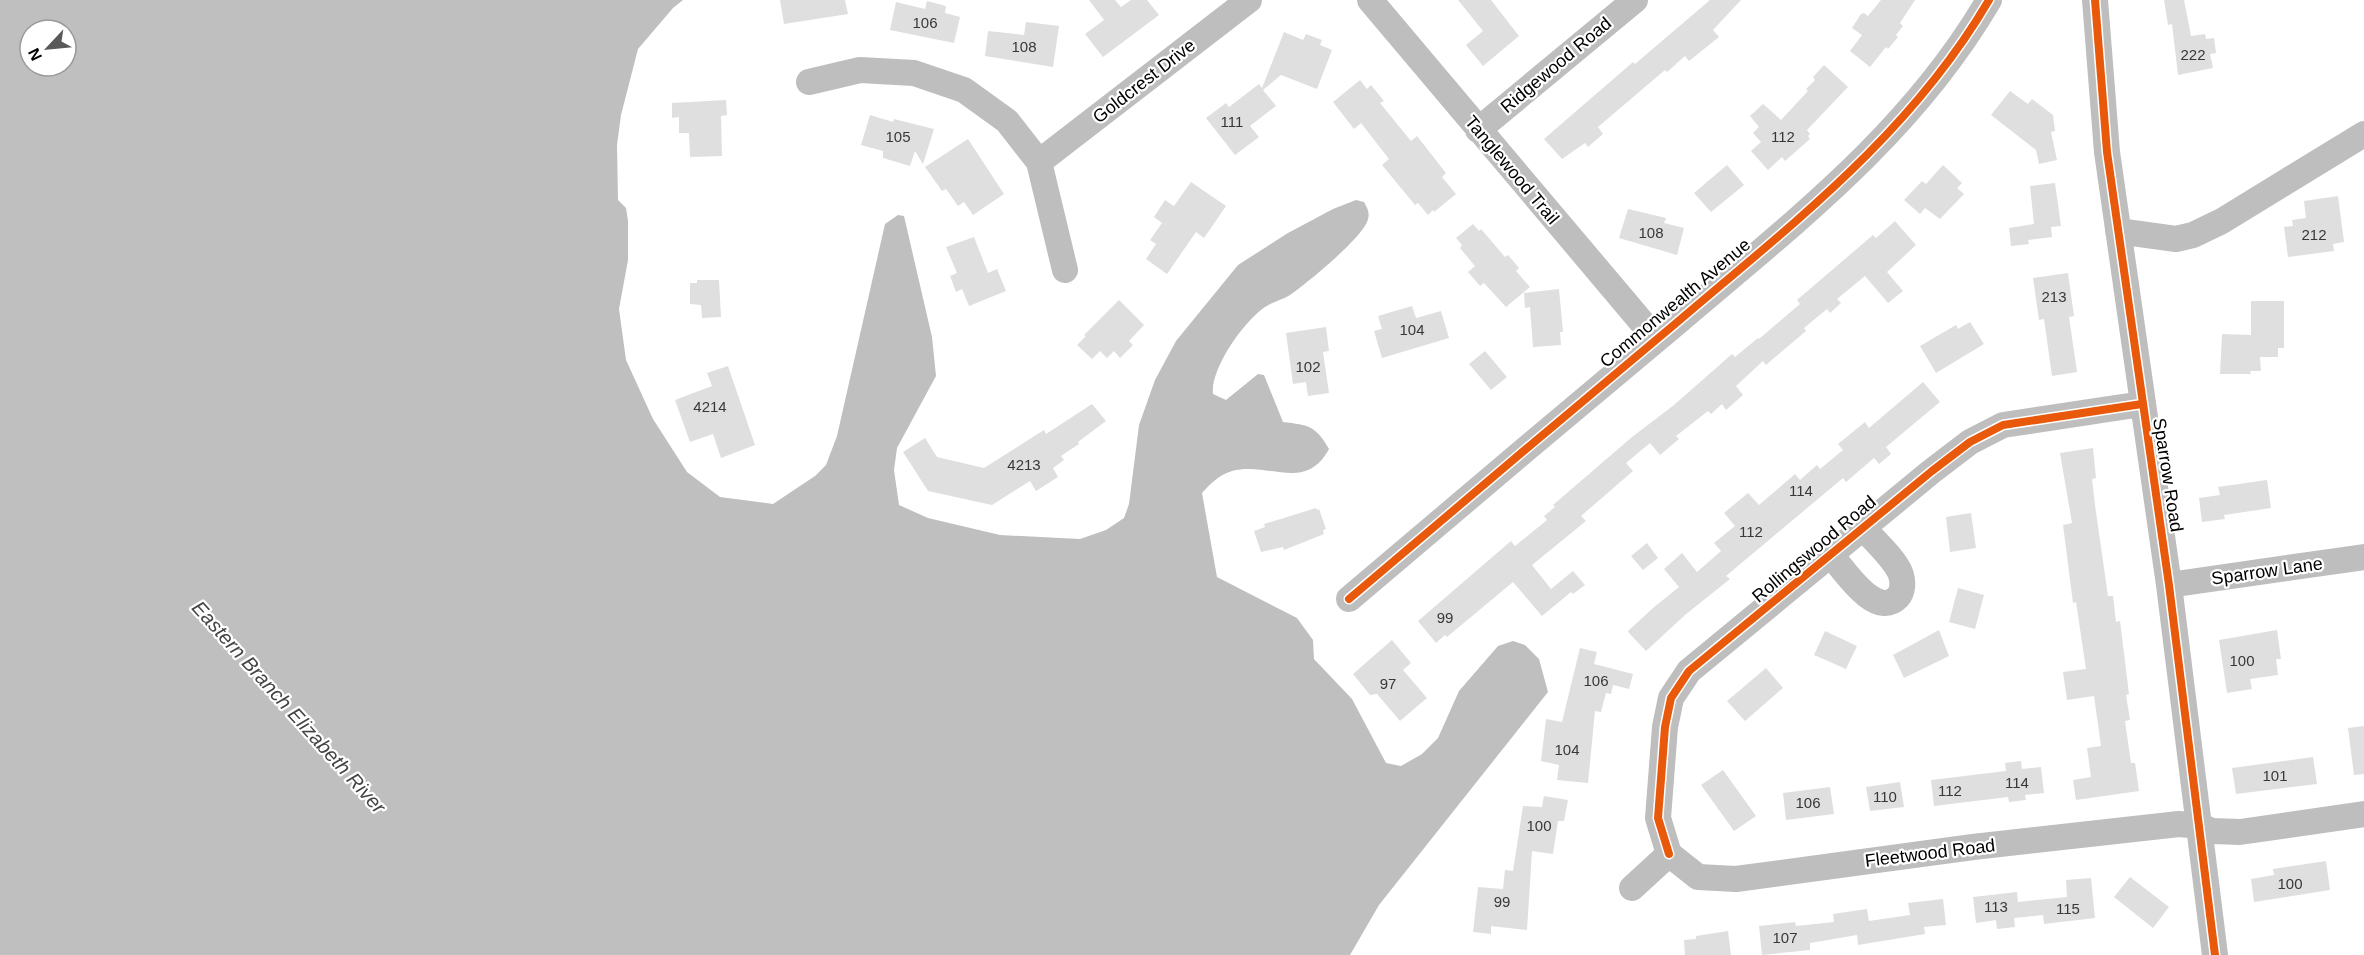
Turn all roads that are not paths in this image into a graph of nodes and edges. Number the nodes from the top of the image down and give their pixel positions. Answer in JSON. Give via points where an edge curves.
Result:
{"nodes":[{"id":1,"x":1249,"y":0,"type":"edge"},
{"id":2,"x":1370,"y":0,"type":"edge"},
{"id":3,"x":1635,"y":0,"type":"edge"},
{"id":4,"x":1989,"y":0,"type":"edge"},
{"id":5,"x":2095,"y":0,"type":"edge"},
{"id":6,"x":809,"y":82,"type":"dead end"},
{"id":7,"x":1478,"y":130,"type":"junction"},
{"id":8,"x":2364,"y":134,"type":"edge"},
{"id":9,"x":1039,"y":162,"type":"junction"},
{"id":10,"x":2118,"y":231,"type":"junction"},
{"id":11,"x":1065,"y":270,"type":"dead end"},
{"id":12,"x":1656,"y":339,"type":"junction"},
{"id":13,"x":2142,"y":404,"type":"junction"},
{"id":14,"x":1863,"y":528,"type":"junction"},
{"id":15,"x":1831,"y":555,"type":"junction"},
{"id":16,"x":2364,"y":557,"type":"edge"},
{"id":17,"x":2169,"y":585,"type":"junction"},
{"id":18,"x":1349,"y":599,"type":"dead end"},
{"id":19,"x":2364,"y":814,"type":"edge"},
{"id":20,"x":2200,"y":826,"type":"junction"},
{"id":21,"x":1669,"y":854,"type":"junction"},
{"id":22,"x":1632,"y":888,"type":"dead end"},
{"id":23,"x":2215,"y":955,"type":"edge"}],
"edges":[{"from":1,"to":9,"type":"street","name":"Goldcrest Drive"},
{"from":2,"to":7,"type":"street","name":"Tanglewood Trail"},
{"from":3,"to":7,"type":"street","name":"Ridgewood Road"},
{"from":4,"to":12,"type":"street","name":"Commonwealth Avenue","via":[[1967,38],[1917,102],[1859,164]]},
{"from":5,"to":10,"type":"street","name":"Sparrow Road","via":[[2107,152]]},
{"from":6,"to":9,"type":"street","via":[[860,70],[924,76],[964,90],[1007,121]]},
{"from":7,"to":12,"type":"street","name":"Tanglewood Trail"},
{"from":8,"to":10,"type":"street","via":[[2193,235],[2176,239]]},
{"from":9,"to":11,"type":"street"},
{"from":10,"to":13,"type":"street","name":"Sparrow Road"},
{"from":12,"to":18,"type":"street","name":"Commonwealth Avenue"},
{"from":13,"to":14,"type":"street","name":"Rollingswood Road","via":[[2003,425],[1970,442]]},
{"from":13,"to":17,"type":"street","name":"Sparrow Road"},
{"from":14,"to":15,"type":"street","name":"Rollingswood Road"},
{"from":14,"to":15,"type":"street","via":[[1901,575],[1903,586],[1895,600],[1886,603],[1866,597]]},
{"from":15,"to":21,"type":"street","name":"Rollingswood Road","via":[[1689,671],[1671,698],[1658,818]]},
{"from":16,"to":17,"type":"street","name":"Sparrow Lane"},
{"from":17,"to":20,"type":"street","name":"Sparrow Road"},
{"from":19,"to":20,"type":"street","name":"Fleetwood Road","via":[[2240,832],[2212,831]]},
{"from":20,"to":21,"type":"street","name":"Fleetwood Road","via":[[2179,824],[1973,847],[1736,879],[1698,877]]},
{"from":20,"to":23,"type":"street","name":"Sparrow Road"},
{"from":21,"to":22,"type":"street"}]}
